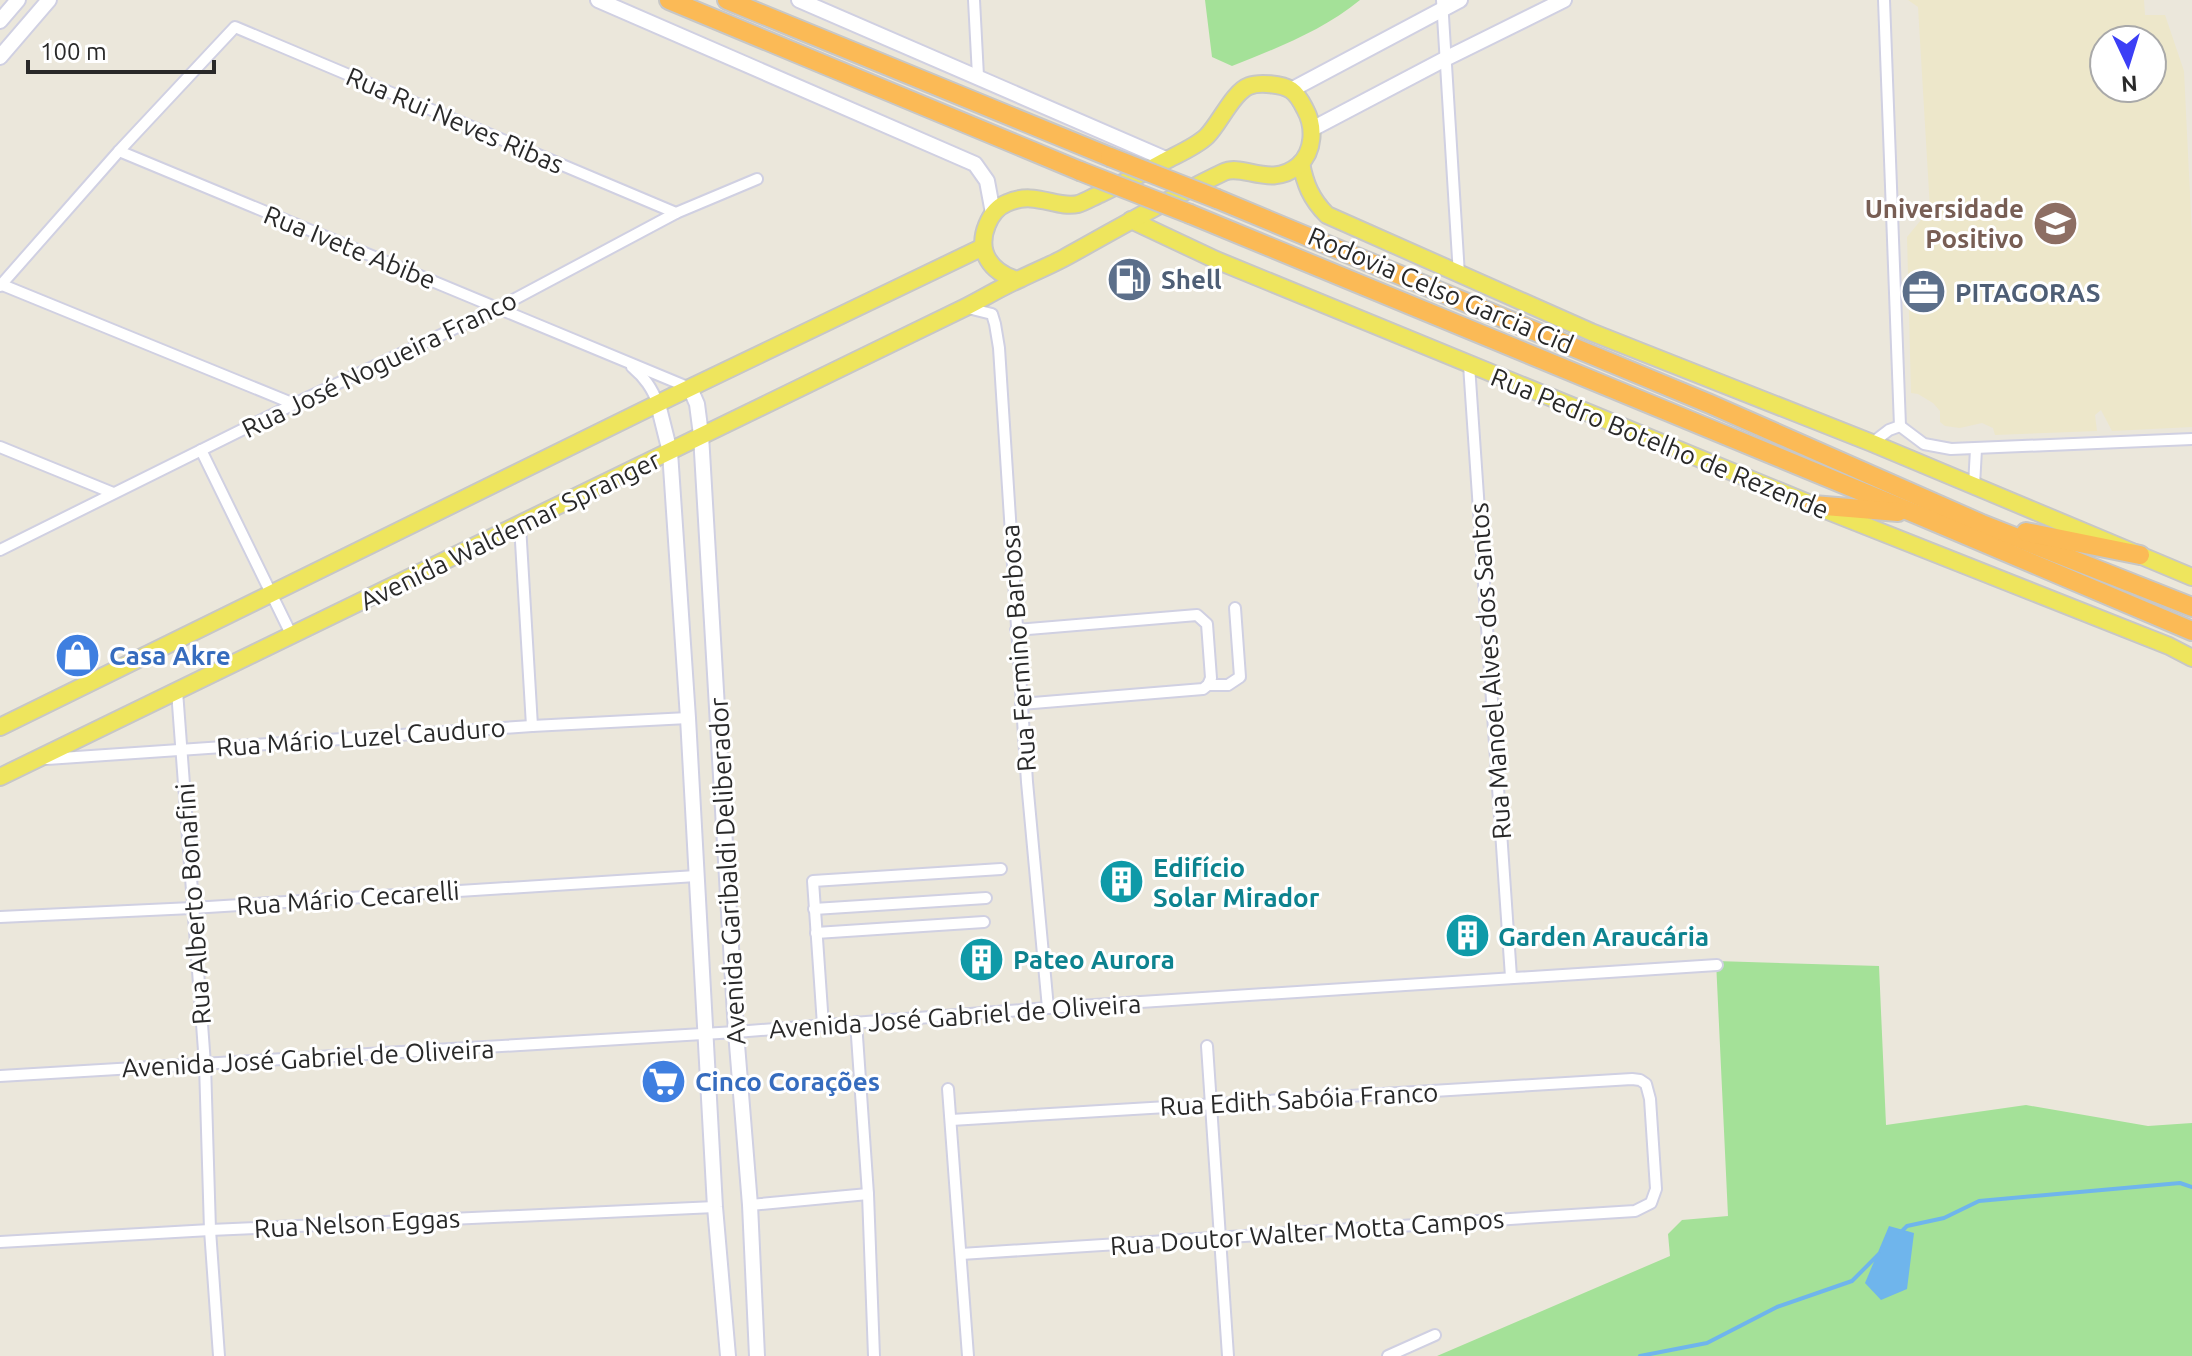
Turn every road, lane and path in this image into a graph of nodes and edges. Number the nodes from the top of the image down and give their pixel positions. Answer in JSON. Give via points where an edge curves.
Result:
{"nodes":[{"id":1,"x":18,"y":0,"type":"edge"},
{"id":2,"x":49,"y":0,"type":"edge"},
{"id":3,"x":598,"y":0,"type":"edge"},
{"id":4,"x":669,"y":0,"type":"edge"},
{"id":5,"x":727,"y":0,"type":"edge"},
{"id":6,"x":799,"y":0,"type":"edge"},
{"id":7,"x":974,"y":0,"type":"edge"},
{"id":8,"x":1460,"y":0,"type":"edge"},
{"id":9,"x":1564,"y":0,"type":"edge"},
{"id":10,"x":1884,"y":0,"type":"edge"},
{"id":11,"x":1442,"y":4,"type":"edge"},
{"id":12,"x":0,"y":21,"type":"edge"},
{"id":13,"x":0,"y":57,"type":"edge"},
{"id":14,"x":1445,"y":59,"type":"junction"},
{"id":15,"x":978,"y":76,"type":"junction"},
{"id":16,"x":1291,"y":90,"type":"junction"},
{"id":17,"x":1312,"y":129,"type":"junction"},
{"id":18,"x":119,"y":151,"type":"junction"},
{"id":19,"x":1168,"y":160,"type":"junction"},
{"id":20,"x":1301,"y":163,"type":"junction"},
{"id":21,"x":757,"y":179,"type":"dead end"},
{"id":22,"x":676,"y":213,"type":"junction"},
{"id":23,"x":993,"y":213,"type":"junction"},
{"id":24,"x":1131,"y":220,"type":"junction"},
{"id":25,"x":983,"y":247,"type":"junction"},
{"id":26,"x":1459,"y":275,"type":"junction"},
{"id":27,"x":1017,"y":280,"type":"junction"},
{"id":28,"x":1,"y":285,"type":"edge"},
{"id":29,"x":966,"y":307,"type":"junction"},
{"id":30,"x":498,"y":308,"type":"junction"},
{"id":31,"x":625,"y":360,"type":"junction"},
{"id":32,"x":1469,"y":365,"type":"junction"},
{"id":33,"x":690,"y":388,"type":"junction"},
{"id":34,"x":294,"y":404,"type":"junction"},
{"id":35,"x":658,"y":404,"type":"junction"},
{"id":36,"x":1900,"y":426,"type":"junction"},
{"id":37,"x":701,"y":435,"type":"junction"},
{"id":38,"x":2192,"y":439,"type":"edge"},
{"id":39,"x":1872,"y":443,"type":"junction"},
{"id":40,"x":0,"y":447,"type":"edge"},
{"id":41,"x":1976,"y":449,"type":"junction"},
{"id":42,"x":201,"y":450,"type":"junction"},
{"id":43,"x":670,"y":452,"type":"junction"},
{"id":44,"x":1974,"y":486,"type":"junction"},
{"id":45,"x":113,"y":493,"type":"junction"},
{"id":46,"x":1813,"y":505,"type":"junction"},
{"id":47,"x":1916,"y":514,"type":"junction"},
{"id":48,"x":1982,"y":524,"type":"junction"},
{"id":49,"x":520,"y":525,"type":"junction"},
{"id":50,"x":0,"y":550,"type":"edge"},
{"id":51,"x":2140,"y":555,"type":"junction"},
{"id":52,"x":2192,"y":577,"type":"edge"},
{"id":53,"x":272,"y":595,"type":"junction"},
{"id":54,"x":2192,"y":607,"type":"edge"},
{"id":55,"x":1235,"y":608,"type":"dead end"},
{"id":56,"x":1016,"y":630,"type":"junction"},
{"id":57,"x":2192,"y":631,"type":"edge"},
{"id":58,"x":292,"y":636,"type":"junction"},
{"id":59,"x":2192,"y":658,"type":"edge"},
{"id":60,"x":1208,"y":685,"type":"junction"},
{"id":61,"x":177,"y":691,"type":"junction"},
{"id":62,"x":1021,"y":704,"type":"junction"},
{"id":63,"x":688,"y":718,"type":"junction"},
{"id":64,"x":532,"y":726,"type":"junction"},
{"id":65,"x":0,"y":727,"type":"edge"},
{"id":66,"x":183,"y":749,"type":"junction"},
{"id":67,"x":35,"y":760,"type":"junction"},
{"id":68,"x":0,"y":777,"type":"edge"},
{"id":69,"x":1001,"y":869,"type":"dead end"},
{"id":70,"x":696,"y":876,"type":"junction"},
{"id":71,"x":986,"y":898,"type":"dead end"},
{"id":72,"x":192,"y":908,"type":"junction"},
{"id":73,"x":814,"y":909,"type":"junction"},
{"id":74,"x":0,"y":917,"type":"edge"},
{"id":75,"x":984,"y":922,"type":"dead end"},
{"id":76,"x":816,"y":933,"type":"junction"},
{"id":77,"x":1717,"y":965,"type":"dead end"},
{"id":78,"x":1511,"y":977,"type":"junction"},
{"id":79,"x":1048,"y":1008,"type":"junction"},
{"id":80,"x":856,"y":1022,"type":"junction"},
{"id":81,"x":823,"y":1025,"type":"junction"},
{"id":82,"x":736,"y":1032,"type":"junction"},
{"id":83,"x":705,"y":1034,"type":"junction"},
{"id":84,"x":1207,"y":1046,"type":"dead end"},
{"id":85,"x":205,"y":1064,"type":"junction"},
{"id":86,"x":0,"y":1076,"type":"edge"},
{"id":87,"x":948,"y":1089,"type":"dead end"},
{"id":88,"x":1211,"y":1104,"type":"junction"},
{"id":89,"x":951,"y":1120,"type":"junction"},
{"id":90,"x":868,"y":1194,"type":"junction"},
{"id":91,"x":1651,"y":1203,"type":"joint"},
{"id":92,"x":750,"y":1205,"type":"junction"},
{"id":93,"x":715,"y":1207,"type":"junction"},
{"id":94,"x":210,"y":1230,"type":"junction"},
{"id":95,"x":1221,"y":1238,"type":"junction"},
{"id":96,"x":0,"y":1242,"type":"edge"},
{"id":97,"x":961,"y":1254,"type":"junction"},
{"id":98,"x":1435,"y":1335,"type":"dead end"},
{"id":99,"x":219,"y":1356,"type":"edge"},
{"id":100,"x":728,"y":1356,"type":"edge"},
{"id":101,"x":757,"y":1356,"type":"edge"},
{"id":102,"x":874,"y":1356,"type":"edge"},
{"id":103,"x":968,"y":1356,"type":"edge"},
{"id":104,"x":1228,"y":1356,"type":"edge"},
{"id":105,"x":1388,"y":1356,"type":"edge"}],
"edges":[{"from":1,"to":12,"type":"street"},
{"from":2,"to":13,"type":"street"},
{"from":3,"to":23,"type":"street","via":[[975,164],[987,181]]},
{"from":4,"to":47,"type":"highway","name":"Rodovia Celso Garcia Cid","bridge":true},
{"from":5,"to":48,"type":"highway","name":"Rodovia Celso Garcia Cid","bridge":true,"via":[[1695,398]]},
{"from":6,"to":15,"type":"street"},
{"from":7,"to":15,"type":"street"},
{"from":8,"to":11,"type":"street"},
{"from":9,"to":14,"type":"street"},
{"from":10,"to":36,"type":"street"},
{"from":11,"to":14,"type":"street"},
{"from":11,"to":16,"type":"street"},
{"from":14,"to":17,"type":"street"},
{"from":14,"to":26,"type":"street"},
{"from":15,"to":19,"type":"street"},
{"from":16,"to":17,"type":"main road"},
{"from":16,"to":19,"type":"main road","via":[[1249,86],[1204,139]]},
{"from":17,"to":20,"type":"main road"},
{"from":18,"to":22,"type":"street","name":"Rua Rui Neves Ribas","via":[[235,27]]},
{"from":18,"to":28,"type":"street"},
{"from":18,"to":30,"type":"street","name":"Rua Ivete Abibe"},
{"from":19,"to":23,"type":"main road","via":[[1077,204],[1020,198]]},
{"from":20,"to":24,"type":"main road","name":"Avenida Waldemar Spranger","via":[[1287,173],[1262,176],[1229,169]]},
{"from":20,"to":26,"type":"main road","via":[[1305,183],[1327,215]]},
{"from":21,"to":22,"type":"street","name":"Rua José Nogueira Franco"},
{"from":22,"to":30,"type":"street","name":"Rua José Nogueira Franco"},
{"from":23,"to":25,"type":"main road"},
{"from":24,"to":27,"type":"main road","name":"Avenida Waldemar Spranger"},
{"from":24,"to":32,"type":"main road","name":"Rua Pedro Botelho de Rezende"},
{"from":25,"to":27,"type":"main road","via":[[1000,273]]},
{"from":25,"to":33,"type":"main road","name":"Avenida Waldemar Spranger"},
{"from":26,"to":39,"type":"main road"},
{"from":27,"to":29,"type":"main road","name":"Avenida Waldemar Spranger"},
{"from":28,"to":34,"type":"street"},
{"from":29,"to":37,"type":"main road","name":"Avenida Waldemar Spranger"},
{"from":29,"to":56,"type":"street","name":"Rua Fermino Barbosa","via":[[992,314],[999,348]]},
{"from":30,"to":31,"type":"street","name":"Rua Ivete Abibe"},
{"from":30,"to":34,"type":"street","name":"Rua José Nogueira Franco"},
{"from":31,"to":33,"type":"street","name":"Rua Ivete Abibe"},
{"from":31,"to":35,"type":"street","name":"Rua Ivete Abibe","via":[[645,378]]},
{"from":32,"to":46,"type":"main road","name":"Rua Pedro Botelho de Rezende"},
{"from":32,"to":78,"type":"street","name":"Rua Manoel Alves dos Santos"},
{"from":33,"to":35,"type":"main road","name":"Avenida Waldemar Spranger"},
{"from":33,"to":37,"type":"street","name":"Avenida Garibaldi Deliberador"},
{"from":34,"to":42,"type":"street","name":"Rua José Nogueira Franco"},
{"from":35,"to":43,"type":"street","name":"Avenida Garibaldi Deliberador"},
{"from":35,"to":53,"type":"main road","name":"Avenida Waldemar Spranger"},
{"from":36,"to":39,"type":"street"},
{"from":36,"to":41,"type":"street","via":[[1935,447]]},
{"from":37,"to":43,"type":"main road","name":"Avenida Waldemar Spranger"},
{"from":37,"to":82,"type":"street","name":"Avenida Garibaldi Deliberador"},
{"from":38,"to":41,"type":"street"},
{"from":39,"to":44,"type":"main road"},
{"from":40,"to":45,"type":"street"},
{"from":41,"to":44,"type":"street"},
{"from":42,"to":45,"type":"street","name":"Rua José Nogueira Franco"},
{"from":42,"to":53,"type":"street"},
{"from":43,"to":49,"type":"main road","name":"Avenida Waldemar Spranger"},
{"from":43,"to":63,"type":"street","name":"Avenida Garibaldi Deliberador"},
{"from":44,"to":51,"type":"main road"},
{"from":45,"to":50,"type":"street","name":"Rua José Nogueira Franco"},
{"from":46,"to":47,"type":"highway"},
{"from":46,"to":59,"type":"main road","name":"Rua Pedro Botelho de Rezende"},
{"from":47,"to":57,"type":"highway","name":"Rodovia Celso Garcia Cid"},
{"from":48,"to":51,"type":"highway"},
{"from":48,"to":54,"type":"highway","name":"Rodovia Celso Garcia Cid"},
{"from":49,"to":58,"type":"main road","name":"Avenida Waldemar Spranger"},
{"from":49,"to":64,"type":"street"},
{"from":51,"to":52,"type":"main road"},
{"from":53,"to":58,"type":"street"},
{"from":53,"to":65,"type":"main road","name":"Avenida Waldemar Spranger"},
{"from":55,"to":60,"type":"street","via":[[1240,677],[1228,685]]},
{"from":56,"to":60,"type":"street","via":[[1197,615],[1207,624]]},
{"from":56,"to":62,"type":"street","name":"Rua Fermino Barbosa"},
{"from":58,"to":61,"type":"main road","name":"Avenida Waldemar Spranger"},
{"from":60,"to":62,"type":"street"},
{"from":61,"to":66,"type":"street","name":"Rua Alberto Bonafini"},
{"from":61,"to":67,"type":"main road","name":"Avenida Waldemar Spranger"},
{"from":62,"to":79,"type":"street","name":"Rua Fermino Barbosa"},
{"from":63,"to":64,"type":"street","name":"Rua Mário Luzel Cauduro"},
{"from":63,"to":70,"type":"street","name":"Avenida Garibaldi Deliberador"},
{"from":64,"to":66,"type":"street","name":"Rua Mário Luzel Cauduro"},
{"from":66,"to":67,"type":"street","name":"Rua Mário Luzel Cauduro"},
{"from":66,"to":72,"type":"street","name":"Rua Alberto Bonafini"},
{"from":67,"to":68,"type":"main road","name":"Avenida Waldemar Spranger"},
{"from":69,"to":73,"type":"street","via":[[813,881]]},
{"from":70,"to":72,"type":"street","name":"Rua Mário Cecarelli"},
{"from":70,"to":83,"type":"street","name":"Avenida Garibaldi Deliberador"},
{"from":71,"to":73,"type":"street"},
{"from":72,"to":74,"type":"street","name":"Rua Mário Cecarelli"},
{"from":72,"to":85,"type":"street","name":"Rua Alberto Bonafini"},
{"from":73,"to":76,"type":"street"},
{"from":75,"to":76,"type":"street"},
{"from":76,"to":81,"type":"street"},
{"from":77,"to":78,"type":"street","name":"Avenida José Gabriel de Oliveira"},
{"from":78,"to":79,"type":"street","name":"Avenida José Gabriel de Oliveira"},
{"from":79,"to":80,"type":"street","name":"Avenida José Gabriel de Oliveira"},
{"from":80,"to":81,"type":"street","name":"Avenida José Gabriel de Oliveira"},
{"from":80,"to":90,"type":"street"},
{"from":81,"to":82,"type":"street","name":"Avenida José Gabriel de Oliveira"},
{"from":82,"to":83,"type":"street","name":"Avenida José Gabriel de Oliveira"},
{"from":82,"to":92,"type":"street","name":"Avenida Garibaldi Deliberador"},
{"from":83,"to":85,"type":"street","name":"Avenida José Gabriel de Oliveira"},
{"from":83,"to":93,"type":"street","name":"Avenida Garibaldi Deliberador"},
{"from":84,"to":88,"type":"street"},
{"from":85,"to":86,"type":"street","name":"Avenida José Gabriel de Oliveira"},
{"from":85,"to":94,"type":"street","name":"Rua Alberto Bonafini"},
{"from":87,"to":89,"type":"street"},
{"from":88,"to":89,"type":"street","name":"Rua Edith Sabóia Franco"},
{"from":88,"to":91,"type":"street","name":"Rua Edith Sabóia Franco","via":[[1640,1080],[1650,1099],[1656,1189]]},
{"from":88,"to":95,"type":"street"},
{"from":89,"to":97,"type":"street"},
{"from":90,"to":92,"type":"street"},
{"from":90,"to":102,"type":"street"},
{"from":91,"to":95,"type":"street","name":"Rua Doutor Walter Motta Campos","via":[[1635,1211]]},
{"from":92,"to":101,"type":"street","name":"Avenida Garibaldi Deliberador"},
{"from":93,"to":94,"type":"street","name":"Rua Nelson Eggas"},
{"from":93,"to":100,"type":"street","name":"Avenida Garibaldi Deliberador"},
{"from":94,"to":96,"type":"street","name":"Rua Nelson Eggas"},
{"from":94,"to":99,"type":"street","name":"Rua Alberto Bonafini"},
{"from":95,"to":97,"type":"street","name":"Rua Doutor Walter Motta Campos"},
{"from":95,"to":104,"type":"street"},
{"from":97,"to":103,"type":"street"},
{"from":98,"to":105,"type":"street"}]}
